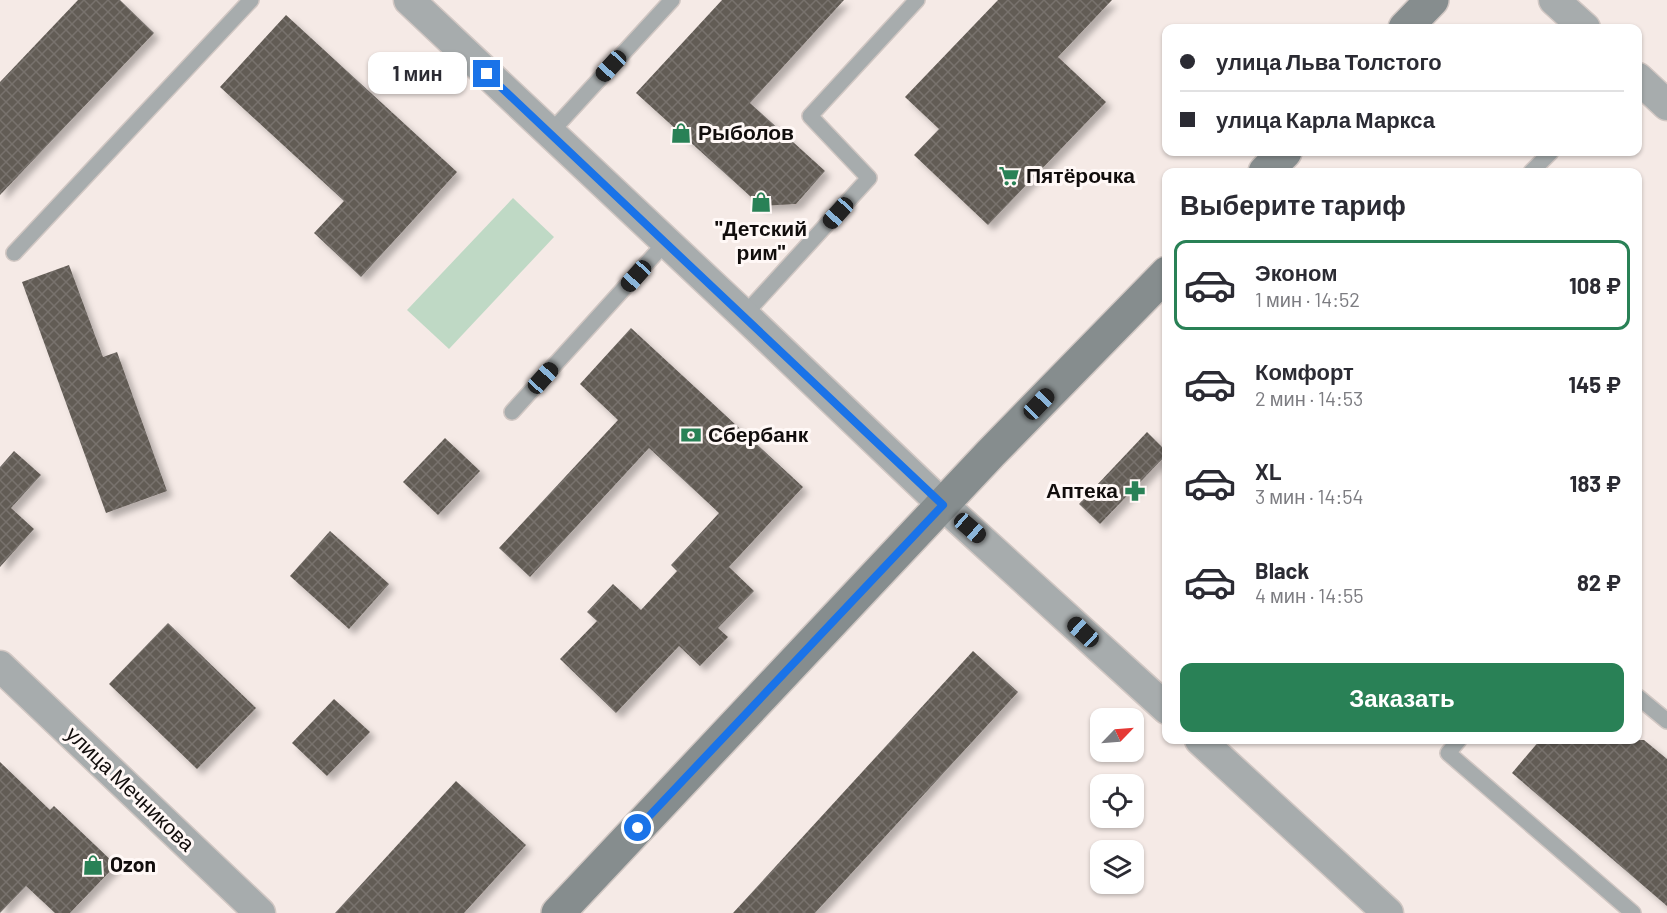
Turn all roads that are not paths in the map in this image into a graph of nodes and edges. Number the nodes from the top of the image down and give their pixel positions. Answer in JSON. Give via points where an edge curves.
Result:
{"nodes":[{"id":1,"x":251,"y":0,"type":"edge"},
{"id":2,"x":409,"y":0,"type":"edge"},
{"id":3,"x":672,"y":0,"type":"edge"},
{"id":4,"x":917,"y":0,"type":"edge"},
{"id":5,"x":1432,"y":0,"type":"edge"},
{"id":6,"x":1554,"y":0,"type":"edge"},
{"id":7,"x":1409,"y":24,"type":"edge"},
{"id":8,"x":1581,"y":24,"type":"edge"},
{"id":9,"x":1642,"y":82,"type":"edge"},
{"id":10,"x":1667,"y":105,"type":"edge"},
{"id":11,"x":550,"y":133,"type":"junction"},
{"id":12,"x":1281,"y":156,"type":"edge"},
{"id":13,"x":1547,"y":156,"type":"edge"},
{"id":14,"x":1269,"y":168,"type":"edge"},
{"id":15,"x":1535,"y":168,"type":"edge"},
{"id":16,"x":666,"y":242,"type":"junction"},
{"id":17,"x":14,"y":254,"type":"dead end"},
{"id":18,"x":1162,"y":278,"type":"edge"},
{"id":19,"x":744,"y":315,"type":"junction"},
{"id":20,"x":512,"y":412,"type":"dead end"},
{"id":21,"x":943,"y":505,"type":"junction"},
{"id":22,"x":0,"y":666,"type":"edge"},
{"id":23,"x":1642,"y":700,"type":"edge"},
{"id":24,"x":1162,"y":704,"type":"edge"},
{"id":25,"x":1667,"y":722,"type":"edge"},
{"id":26,"x":1204,"y":744,"type":"edge"},
{"id":27,"x":1456,"y":744,"type":"edge"},
{"id":28,"x":260,"y":913,"type":"edge"},
{"id":29,"x":558,"y":913,"type":"edge"},
{"id":30,"x":1388,"y":913,"type":"edge"},
{"id":31,"x":1633,"y":913,"type":"edge"}],
"edges":[{"from":1,"to":17,"type":"lane"},
{"from":2,"to":11,"type":"street"},
{"from":3,"to":11,"type":"lane"},
{"from":4,"to":19,"type":"lane","via":[[810,116],[869,178]]},
{"from":5,"to":7,"type":"street"},
{"from":6,"to":8,"type":"street"},
{"from":9,"to":10,"type":"street"},
{"from":11,"to":16,"type":"street"},
{"from":12,"to":14,"type":"street"},
{"from":13,"to":15,"type":"lane"},
{"from":16,"to":19,"type":"street"},
{"from":16,"to":20,"type":"lane"},
{"from":18,"to":21,"type":"street"},
{"from":19,"to":21,"type":"street"},
{"from":21,"to":24,"type":"street"},
{"from":21,"to":29,"type":"street"},
{"from":22,"to":28,"type":"street","name":"улица Мечникова"},
{"from":23,"to":25,"type":"lane"},
{"from":26,"to":30,"type":"street"},
{"from":27,"to":31,"type":"lane","via":[[1448,753]]}]}
